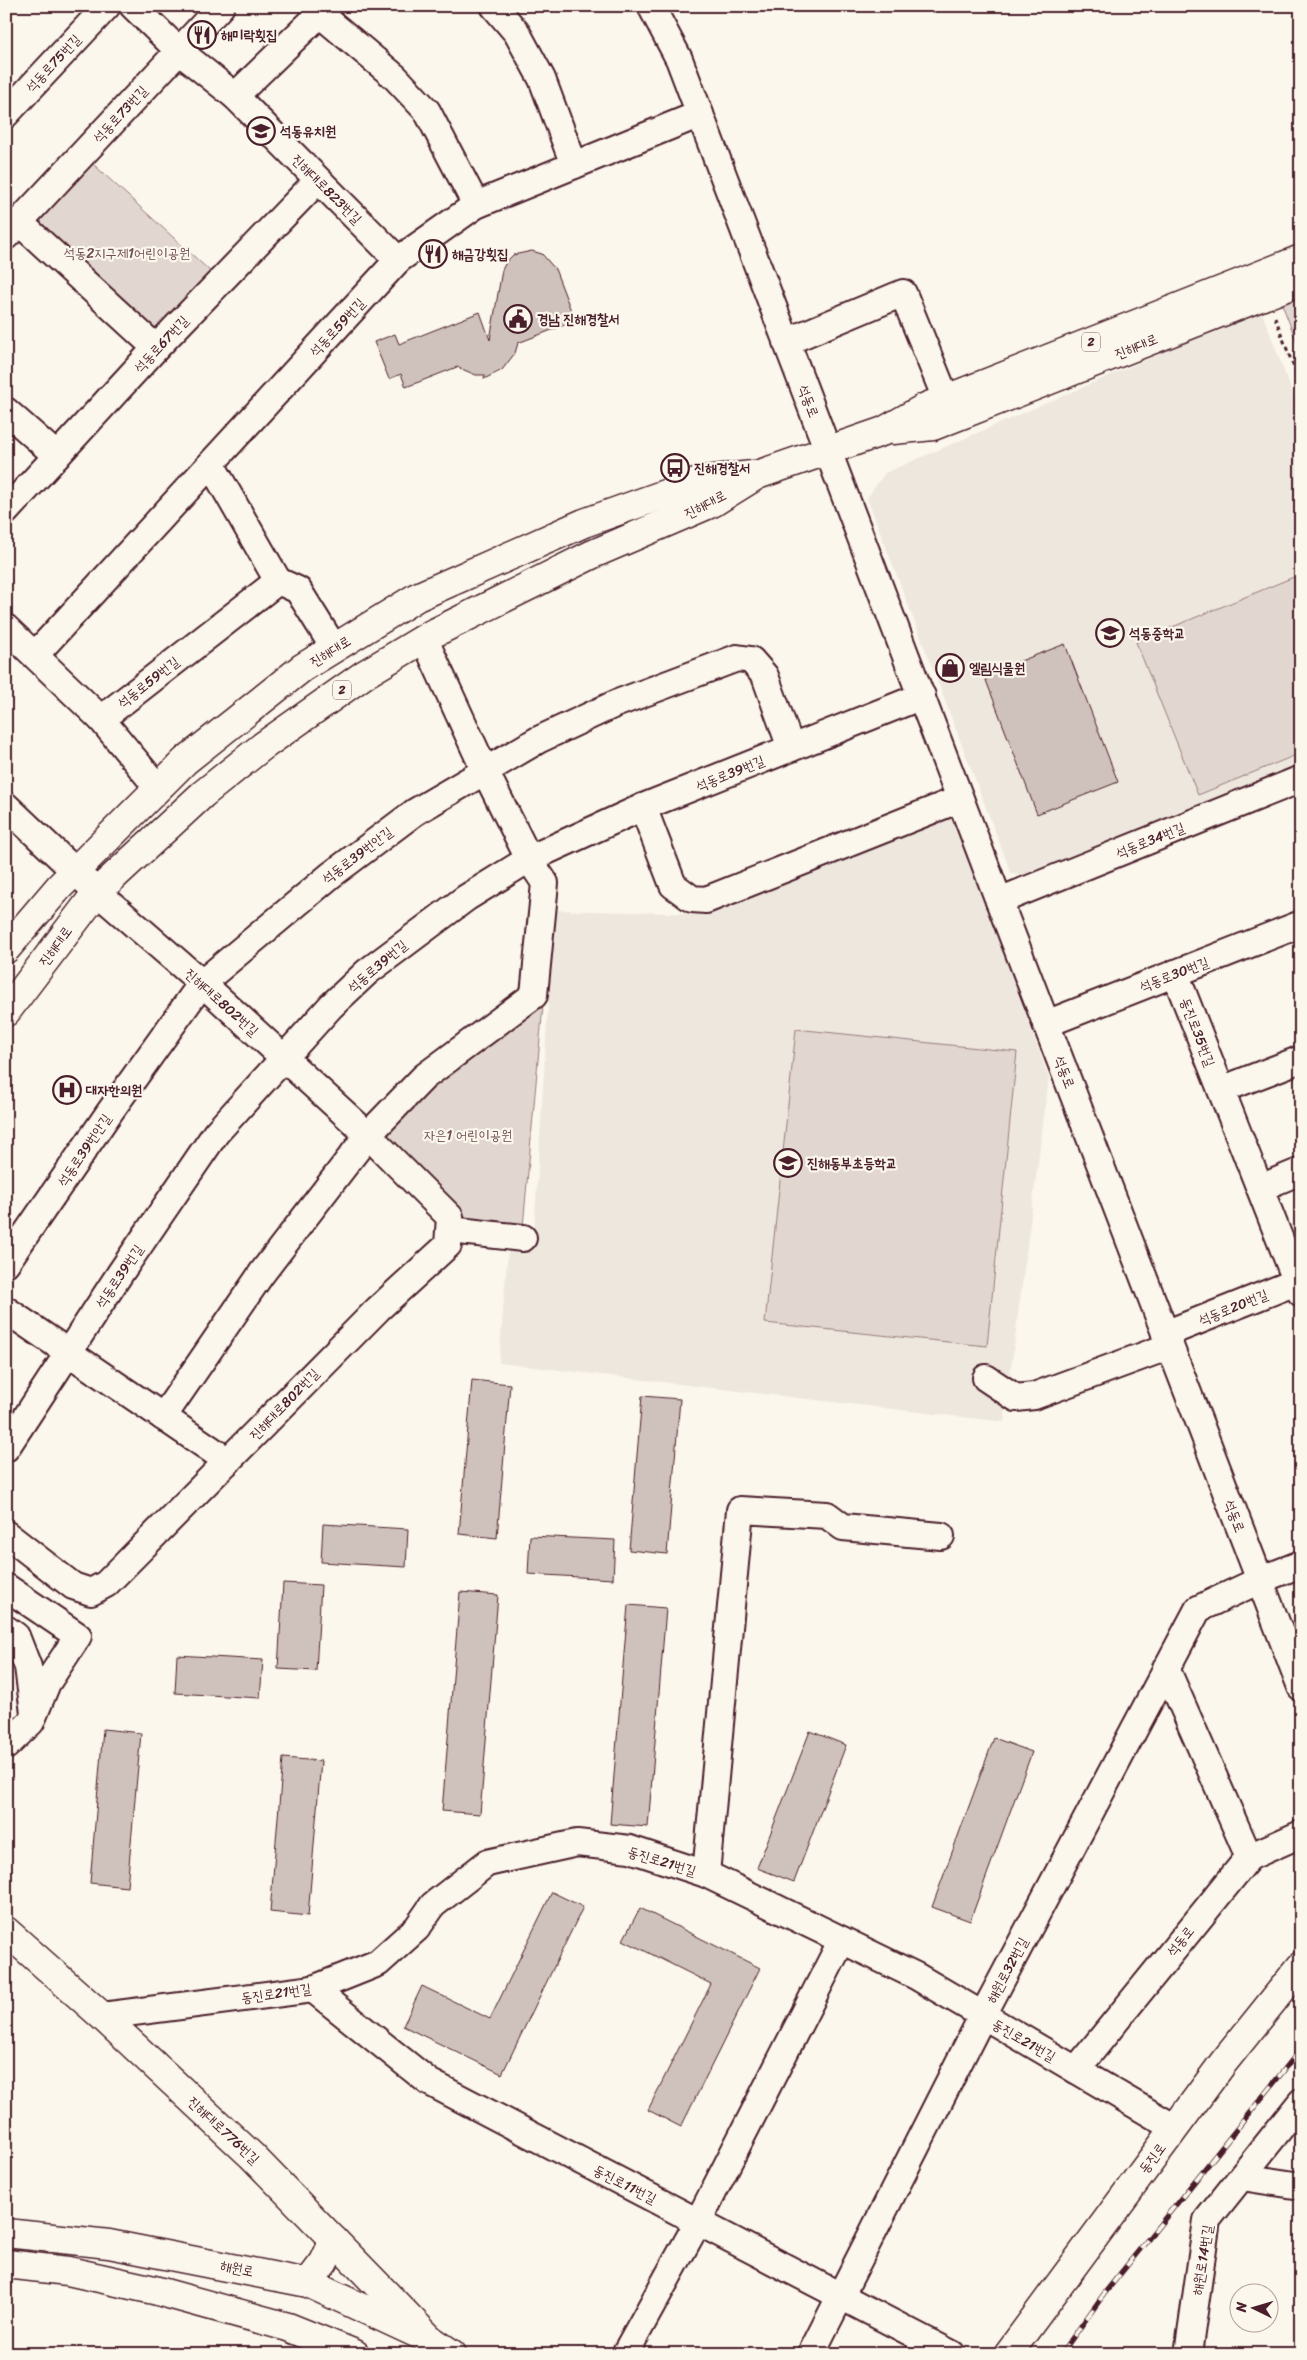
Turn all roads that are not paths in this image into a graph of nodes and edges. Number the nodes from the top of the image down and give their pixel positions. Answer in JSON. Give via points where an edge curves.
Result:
{"nodes":[{"id":1,"x":107,"y":6,"type":"edge"},
{"id":2,"x":133,"y":6,"type":"edge"},
{"id":3,"x":221,"y":6,"type":"edge"},
{"id":4,"x":494,"y":6,"type":"edge"},
{"id":5,"x":651,"y":6,"type":"edge"},
{"id":6,"x":324,"y":10,"type":"edge"},
{"id":7,"x":179,"y":51,"type":"junction"},
{"id":8,"x":234,"y":96,"type":"junction"},
{"id":9,"x":11,"y":99,"type":"edge"},
{"id":10,"x":700,"y":114,"type":"junction"},
{"id":11,"x":574,"y":165,"type":"junction"},
{"id":12,"x":318,"y":180,"type":"junction"},
{"id":13,"x":476,"y":204,"type":"junction"},
{"id":14,"x":13,"y":229,"type":"edge"},
{"id":15,"x":1301,"y":258,"type":"edge"},
{"id":16,"x":398,"y":260,"type":"junction"},
{"id":17,"x":1301,"y":281,"type":"edge"},
{"id":18,"x":786,"y":342,"type":"junction"},
{"id":19,"x":156,"y":348,"type":"junction"},
{"id":20,"x":946,"y":399,"type":"junction"},
{"id":21,"x":6,"y":411,"type":"edge"},
{"id":22,"x":884,"y":431,"type":"junction"},
{"id":23,"x":828,"y":450,"type":"junction"},
{"id":24,"x":57,"y":456,"type":"junction"},
{"id":25,"x":211,"y":464,"type":"junction"},
{"id":26,"x":757,"y":475,"type":"junction"},
{"id":27,"x":6,"y":511,"type":"edge"},
{"id":28,"x":278,"y":581,"type":"junction"},
{"id":29,"x":6,"y":628,"type":"edge"},
{"id":30,"x":424,"y":638,"type":"junction"},
{"id":31,"x":334,"y":648,"type":"junction"},
{"id":32,"x":36,"y":655,"type":"junction"},
{"id":33,"x":922,"y":696,"type":"junction"},
{"id":34,"x":101,"y":719,"type":"junction"},
{"id":35,"x":791,"y":748,"type":"junction"},
{"id":36,"x":485,"y":771,"type":"junction"},
{"id":37,"x":1301,"y":778,"type":"edge"},
{"id":38,"x":158,"y":788,"type":"junction"},
{"id":39,"x":960,"y":799,"type":"junction"},
{"id":40,"x":6,"y":806,"type":"edge"},
{"id":41,"x":643,"y":807,"type":"junction"},
{"id":42,"x":530,"y":859,"type":"junction"},
{"id":43,"x":75,"y":871,"type":"junction"},
{"id":44,"x":97,"y":892,"type":"junction"},
{"id":45,"x":999,"y":901,"type":"junction"},
{"id":46,"x":1301,"y":924,"type":"edge"},
{"id":47,"x":6,"y":949,"type":"edge"},
{"id":48,"x":1176,"y":974,"type":"junction"},
{"id":49,"x":202,"y":984,"type":"junction"},
{"id":50,"x":6,"y":1012,"type":"edge"},
{"id":51,"x":1046,"y":1024,"type":"junction"},
{"id":52,"x":284,"y":1059,"type":"junction"},
{"id":53,"x":1301,"y":1059,"type":"edge"},
{"id":54,"x":1221,"y":1090,"type":"junction"},
{"id":55,"x":368,"y":1134,"type":"junction"},
{"id":56,"x":1301,"y":1171,"type":"edge"},
{"id":57,"x":1260,"y":1188,"type":"junction"},
{"id":58,"x":450,"y":1230,"type":"junction"},
{"id":59,"x":523,"y":1238,"type":"dead end"},
{"id":60,"x":6,"y":1263,"type":"edge"},
{"id":61,"x":1299,"y":1285,"type":"edge"},
{"id":62,"x":6,"y":1310,"type":"edge"},
{"id":63,"x":1168,"y":1340,"type":"junction"},
{"id":64,"x":68,"y":1354,"type":"junction"},
{"id":65,"x":986,"y":1378,"type":"dead end"},
{"id":66,"x":163,"y":1418,"type":"junction"},
{"id":67,"x":6,"y":1448,"type":"edge"},
{"id":68,"x":228,"y":1461,"type":"junction"},
{"id":69,"x":6,"y":1534,"type":"edge"},
{"id":70,"x":941,"y":1536,"type":"dead end"},
{"id":71,"x":1301,"y":1564,"type":"edge"},
{"id":72,"x":1260,"y":1580,"type":"junction"},
{"id":73,"x":6,"y":1587,"type":"edge"},
{"id":74,"x":6,"y":1629,"type":"edge"},
{"id":75,"x":1166,"y":1668,"type":"junction"},
{"id":76,"x":1301,"y":1687,"type":"edge"},
{"id":77,"x":34,"y":1714,"type":"junction"},
{"id":78,"x":6,"y":1746,"type":"edge"},
{"id":79,"x":1301,"y":1834,"type":"edge"},
{"id":80,"x":1249,"y":1857,"type":"junction"},
{"id":81,"x":706,"y":1874,"type":"junction"},
{"id":82,"x":6,"y":1931,"type":"edge"},
{"id":83,"x":842,"y":1940,"type":"junction"},
{"id":84,"x":1301,"y":1966,"type":"edge"},
{"id":85,"x":314,"y":1988,"type":"junction"},
{"id":86,"x":982,"y":2015,"type":"junction"},
{"id":87,"x":102,"y":2016,"type":"junction"},
{"id":88,"x":1076,"y":2070,"type":"junction"},
{"id":89,"x":1301,"y":2102,"type":"edge"},
{"id":90,"x":1175,"y":2128,"type":"junction"},
{"id":91,"x":1242,"y":2177,"type":"junction"},
{"id":92,"x":1301,"y":2186,"type":"edge"},
{"id":93,"x":698,"y":2222,"type":"junction"},
{"id":94,"x":6,"y":2233,"type":"edge"},
{"id":95,"x":334,"y":2240,"type":"junction"},
{"id":96,"x":6,"y":2264,"type":"edge"},
{"id":97,"x":308,"y":2283,"type":"junction"},
{"id":98,"x":842,"y":2296,"type":"junction"},
{"id":99,"x":442,"y":2347,"type":"edge"},
{"id":100,"x":347,"y":2352,"type":"edge"},
{"id":101,"x":625,"y":2354,"type":"edge"},
{"id":102,"x":811,"y":2354,"type":"edge"},
{"id":103,"x":952,"y":2354,"type":"edge"},
{"id":104,"x":1008,"y":2354,"type":"edge"},
{"id":105,"x":1188,"y":2354,"type":"edge"}],
"edges":[{"from":1,"to":9,"type":"street","name":"석동로75번길"},
{"from":2,"to":7,"type":"street","name":"진해대로823번길"},
{"from":3,"to":7,"type":"street","name":"석동로73번길"},
{"from":4,"to":11,"type":"street","via":[[517,33],[542,79]]},
{"from":5,"to":10,"type":"street","name":"석동로","via":[[679,59]]},
{"from":6,"to":8,"type":"street"},
{"from":6,"to":13,"type":"street","via":[[427,111]]},
{"from":7,"to":8,"type":"street","name":"진해대로823번길"},
{"from":7,"to":14,"type":"street","name":"석동로73번길"},
{"from":8,"to":12,"type":"street","name":"진해대로823번길"},
{"from":10,"to":11,"type":"street","name":"석동로59번길"},
{"from":10,"to":18,"type":"street","name":"석동로"},
{"from":11,"to":13,"type":"street","name":"석동로59번길"},
{"from":12,"to":16,"type":"street","name":"진해대로823번길"},
{"from":12,"to":19,"type":"street","name":"석동로67번길"},
{"from":13,"to":16,"type":"street","name":"석동로59번길"},
{"from":14,"to":19,"type":"street","name":"석동로73번길"},
{"from":15,"to":20,"type":"main road","number":"2"},
{"from":16,"to":25,"type":"street","name":"석동로59번길"},
{"from":17,"to":22,"type":"main road","name":"진해대로","number":"2","via":[[933,426]]},
{"from":18,"to":20,"type":"street","via":[[903,293]]},
{"from":18,"to":23,"type":"street","name":"석동로"},
{"from":19,"to":24,"type":"street","name":"석동로67번길"},
{"from":20,"to":22,"type":"main road","number":"2"},
{"from":21,"to":24,"type":"street"},
{"from":22,"to":23,"type":"main road","number":"2"},
{"from":23,"to":26,"type":"main road","number":"2"},
{"from":23,"to":33,"type":"street","name":"석동로"},
{"from":24,"to":27,"type":"street","name":"석동로67번길"},
{"from":25,"to":28,"type":"street"},
{"from":25,"to":32,"type":"street","name":"석동로59번길"},
{"from":26,"to":30,"type":"main road","name":"진해대로","number":"2","via":[[712,503],[593,554]]},
{"from":26,"to":31,"type":"main road","name":"진해대로","number":"2","via":[[704,480],[584,523],[417,597]]},
{"from":28,"to":31,"type":"street","via":[[298,590]]},
{"from":28,"to":34,"type":"street","name":"석동로59번길"},
{"from":29,"to":32,"type":"street"},
{"from":30,"to":36,"type":"street"},
{"from":30,"to":44,"type":"main road","name":"진해대로","number":"2","via":[[325,701],[263,746],[203,794]]},
{"from":31,"to":38,"type":"main road","name":"진해대로","number":"2","via":[[302,668],[185,761]]},
{"from":32,"to":34,"type":"street"},
{"from":33,"to":35,"type":"street","name":"석동로39번길"},
{"from":33,"to":39,"type":"street","name":"석동로"},
{"from":34,"to":38,"type":"street"},
{"from":35,"to":36,"type":"street","name":"석동로39번안길","via":[[765,676],[751,660],[738,658],[615,704],[538,740]]},
{"from":35,"to":41,"type":"street","name":"석동로39번길"},
{"from":36,"to":42,"type":"street"},
{"from":36,"to":49,"type":"street","name":"석동로39번안길","via":[[415,812],[331,874]]},
{"from":37,"to":45,"type":"street","name":"석동로34번길"},
{"from":38,"to":43,"type":"main road","name":"진해대로","number":"2"},
{"from":39,"to":41,"type":"street","via":[[706,900],[692,899],[673,885]]},
{"from":39,"to":45,"type":"street","name":"석동로"},
{"from":40,"to":43,"type":"street","name":"진해대로802번길"},
{"from":41,"to":42,"type":"street","name":"석동로39번길"},
{"from":42,"to":52,"type":"street","name":"석동로39번길","via":[[466,898],[367,972],[331,1006]]},
{"from":42,"to":55,"type":"street","via":[[545,883],[534,995],[424,1077]]},
{"from":43,"to":44,"type":"street","name":"진해대로802번길"},
{"from":43,"to":47,"type":"main road","name":"진해대로","number":"2"},
{"from":44,"to":49,"type":"street","name":"진해대로802번길"},
{"from":44,"to":50,"type":"main road","name":"진해대로","number":"2"},
{"from":45,"to":51,"type":"street","name":"석동로"},
{"from":46,"to":48,"type":"street","name":"석동로30번길"},
{"from":48,"to":51,"type":"street","name":"석동로30번길"},
{"from":48,"to":54,"type":"street","name":"동진로35번길"},
{"from":49,"to":52,"type":"street","name":"진해대로802번길"},
{"from":49,"to":60,"type":"street","name":"석동로39번안길"},
{"from":51,"to":63,"type":"street","name":"석동로"},
{"from":52,"to":55,"type":"street","name":"진해대로802번길"},
{"from":52,"to":64,"type":"street","name":"석동로39번길","via":[[216,1133]]},
{"from":53,"to":54,"type":"street"},
{"from":54,"to":57,"type":"street","name":"동진로35번길"},
{"from":55,"to":58,"type":"street","name":"진해대로802번길","via":[[450,1217]]},
{"from":55,"to":66,"type":"street","via":[[262,1273]]},
{"from":56,"to":57,"type":"street"},
{"from":57,"to":61,"type":"street","name":"동진로35번길"},
{"from":58,"to":59,"type":"street"},
{"from":58,"to":68,"type":"street","name":"진해대로802번길","via":[[448,1245],[378,1308]]},
{"from":61,"to":63,"type":"street","name":"석동로20번길"},
{"from":62,"to":64,"type":"street"},
{"from":63,"to":65,"type":"street","via":[[1034,1396],[1016,1398]]},
{"from":63,"to":72,"type":"street","name":"석동로"},
{"from":64,"to":66,"type":"street"},
{"from":64,"to":67,"type":"street","name":"석동로39번길"},
{"from":66,"to":68,"type":"street"},
{"from":68,"to":69,"type":"street","name":"진해대로802번길","via":[[106,1584],[91,1592],[73,1586]]},
{"from":70,"to":81,"type":"street","via":[[844,1527],[827,1515],[740,1510]]},
{"from":71,"to":72,"type":"street","name":"해원로32번길"},
{"from":72,"to":75,"type":"street","name":"해원로32번길","via":[[1198,1609]]},
{"from":72,"to":76,"type":"street","name":"석동로"},
{"from":73,"to":77,"type":"street","via":[[78,1636],[47,1682]]},
{"from":74,"to":77,"type":"street","via":[[16,1636],[28,1667]]},
{"from":75,"to":80,"type":"street"},
{"from":75,"to":86,"type":"street","name":"해원로32번길"},
{"from":77,"to":78,"type":"street","via":[[31,1722]]},
{"from":79,"to":80,"type":"street","name":"석동로"},
{"from":80,"to":88,"type":"street","name":"석동로"},
{"from":81,"to":83,"type":"street","name":"동진로21번길"},
{"from":81,"to":85,"type":"street","name":"동진로21번길","via":[[630,1849],[577,1844],[487,1863],[433,1905],[417,1928],[378,1963]]},
{"from":82,"to":87,"type":"main road","name":"진해대로776번길"},
{"from":83,"to":86,"type":"street","name":"동진로21번길","via":[[916,1976]]},
{"from":83,"to":93,"type":"street"},
{"from":84,"to":90,"type":"main road","name":"동진로"},
{"from":85,"to":87,"type":"street","name":"동진로21번길"},
{"from":85,"to":93,"type":"street","name":"동진로11번길","via":[[428,2082]]},
{"from":86,"to":88,"type":"street","name":"동진로21번길"},
{"from":86,"to":98,"type":"street","name":"해원로32번길"},
{"from":87,"to":95,"type":"main road","name":"진해대로776번길","via":[[252,2156]]},
{"from":88,"to":90,"type":"street","name":"동진로21번길"},
{"from":89,"to":91,"type":"street","name":"해원로14번길"},
{"from":90,"to":104,"type":"main road","name":"동진로"},
{"from":91,"to":92,"type":"street"},
{"from":91,"to":105,"type":"street","name":"해원로14번길","via":[[1207,2220]]},
{"from":93,"to":98,"type":"street","name":"동진로11번길"},
{"from":93,"to":101,"type":"street"},
{"from":94,"to":97,"type":"main road","name":"해원로","via":[[109,2244]]},
{"from":95,"to":97,"type":"main road","via":[[324,2262]]},
{"from":95,"to":99,"type":"main road","name":"진해대로776번길"},
{"from":96,"to":100,"type":"main road","via":[[68,2270],[154,2290],[288,2327]]},
{"from":97,"to":99,"type":"main road","name":"해원로"},
{"from":98,"to":102,"type":"street","name":"해원로32번길"},
{"from":98,"to":103,"type":"street","name":"동진로11번길"}]}
